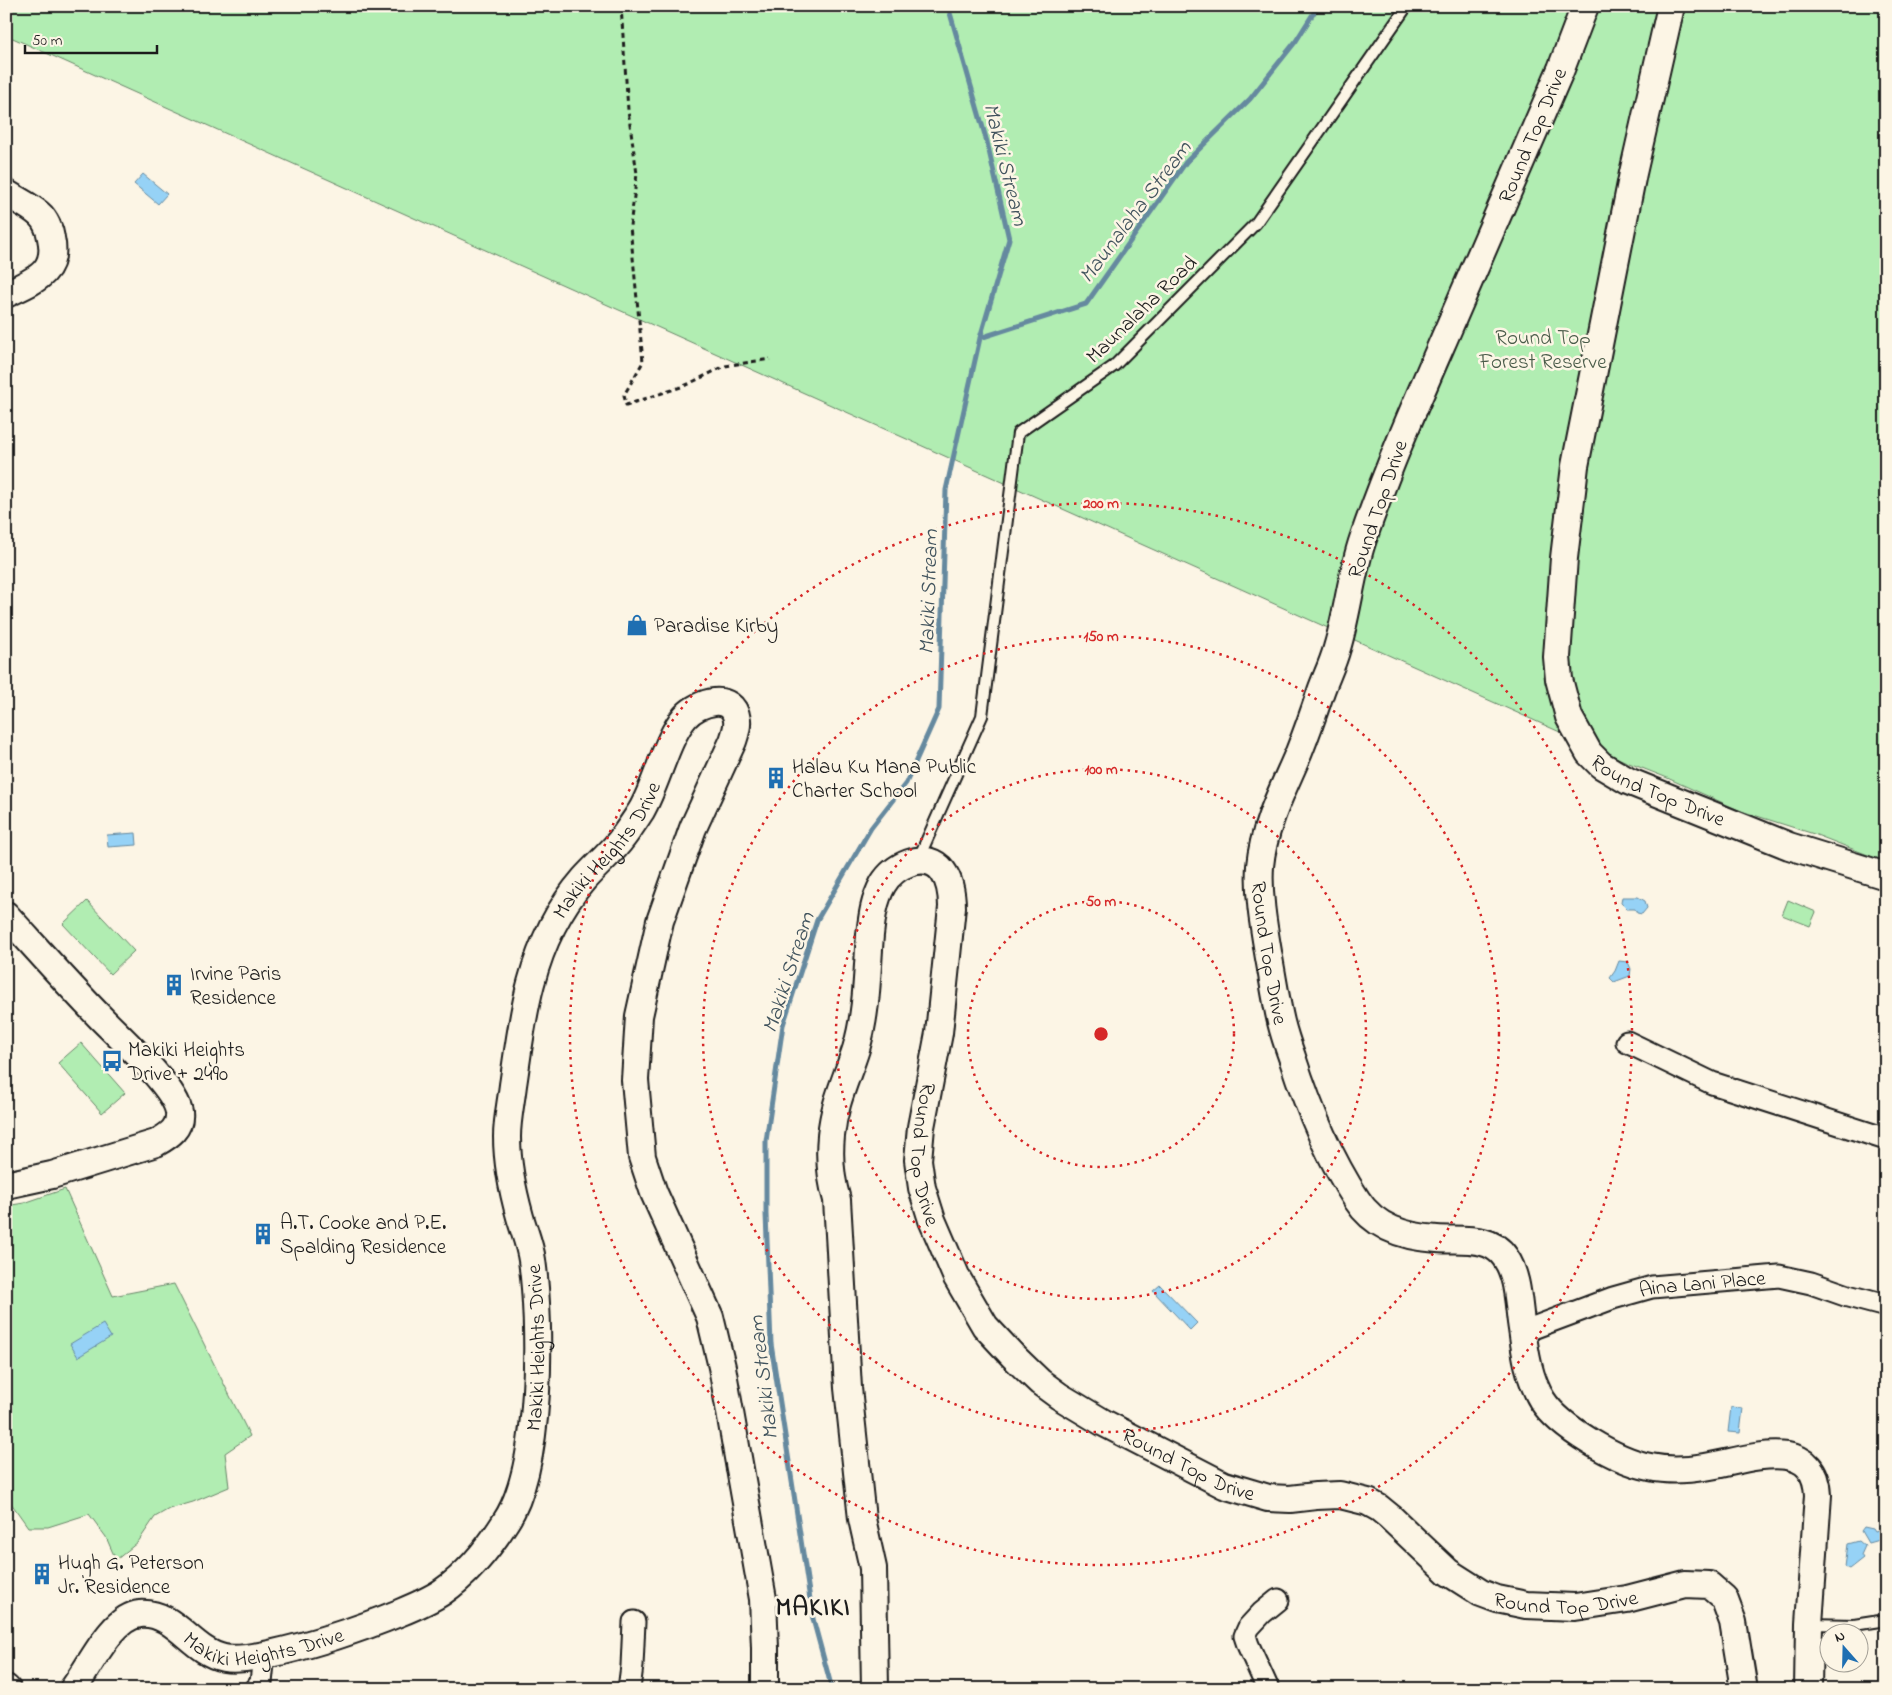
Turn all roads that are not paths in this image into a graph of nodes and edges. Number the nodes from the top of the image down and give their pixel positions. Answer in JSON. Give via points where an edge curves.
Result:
{"nodes":[{"id":1,"x":1407,"y":6,"type":"edge"},
{"id":2,"x":1585,"y":6,"type":"edge"},
{"id":3,"x":1671,"y":6,"type":"edge"},
{"id":4,"x":6,"y":193,"type":"edge"},
{"id":5,"x":6,"y":294,"type":"edge"},
{"id":6,"x":921,"y":860,"type":"junction"},
{"id":7,"x":1886,"y":876,"type":"edge"},
{"id":8,"x":6,"y":915,"type":"edge"},
{"id":9,"x":1627,"y":1042,"type":"dead end"},
{"id":10,"x":1886,"y":1139,"type":"edge"},
{"id":11,"x":6,"y":1185,"type":"edge"},
{"id":12,"x":1886,"y":1306,"type":"edge"},
{"id":13,"x":1522,"y":1332,"type":"junction"},
{"id":14,"x":1278,"y":1600,"type":"dead end"},
{"id":15,"x":1886,"y":1620,"type":"edge"},
{"id":16,"x":634,"y":1622,"type":"dead end"},
{"id":17,"x":1809,"y":1624,"type":"junction"},
{"id":18,"x":264,"y":1654,"type":"junction"},
{"id":19,"x":73,"y":1689,"type":"edge"},
{"id":20,"x":256,"y":1689,"type":"edge"},
{"id":21,"x":629,"y":1689,"type":"edge"},
{"id":22,"x":765,"y":1689,"type":"edge"},
{"id":23,"x":874,"y":1689,"type":"edge"},
{"id":24,"x":1268,"y":1689,"type":"edge"},
{"id":25,"x":1744,"y":1689,"type":"edge"},
{"id":26,"x":1808,"y":1689,"type":"edge"}],
"edges":[{"from":1,"to":6,"type":"lane","name":"Maunalaha Road","via":[[1256,223],[1114,366],[1018,433],[982,716],[921,853]]},
{"from":2,"to":13,"type":"street","name":"Round Top Drive","via":[[1561,69],[1394,455],[1360,546],[1337,648],[1264,837],[1260,870],[1267,947],[1281,1025],[1304,1096],[1346,1182],[1360,1205],[1376,1222],[1394,1231],[1434,1239],[1473,1240],[1493,1245],[1504,1254],[1517,1290]]},
{"from":3,"to":7,"type":"street","name":"Round Top Drive","via":[[1575,466],[1556,656],[1558,679],[1569,717],[1589,753],[1601,765],[1621,777],[1789,846]]},
{"from":4,"to":5,"type":"street","via":[[40,215],[53,246],[52,261],[45,273]]},
{"from":6,"to":23,"type":"street","via":[[893,872],[883,884],[873,908],[862,1019],[856,1048],[838,1096],[831,1140],[848,1388],[862,1519],[873,1568]]},
{"from":6,"to":25,"type":"street","name":"Round Top Drive","via":[[936,864],[944,874],[952,895],[939,1034],[920,1127],[918,1160],[922,1188],[956,1278],[985,1326],[1013,1356],[1059,1396],[1224,1486],[1268,1498],[1340,1495],[1380,1508],[1448,1572],[1497,1599],[1526,1605],[1575,1607],[1627,1599],[1685,1584],[1709,1585],[1724,1598],[1734,1622]]},
{"from":8,"to":11,"type":"street","via":[[153,1071],[176,1102],[179,1112],[178,1123],[171,1135],[156,1143],[52,1175]]},
{"from":9,"to":10,"type":"street","via":[[1712,1083]]},
{"from":12,"to":13,"type":"street","name":"Aina Lani Place","via":[[1779,1276],[1652,1287]]},
{"from":13,"to":17,"type":"street","name":"Round Top Drive","via":[[1527,1361],[1545,1405],[1579,1434],[1615,1456],[1646,1467],[1679,1471],[1776,1454],[1796,1457],[1807,1463],[1817,1482],[1818,1495]]},
{"from":14,"to":24,"type":"street","via":[[1248,1627],[1245,1636]]},
{"from":15,"to":17,"type":"lane","via":[[1854,1626]]},
{"from":16,"to":21,"type":"street"},
{"from":17,"to":26,"type":"street","name":"Round Top Drive"},
{"from":18,"to":19,"type":"street","name":"Makiki Heights Drive","via":[[225,1658],[195,1644],[166,1620],[137,1614],[116,1626]]},
{"from":18,"to":20,"type":"street","via":[[261,1683]]},
{"from":18,"to":22,"type":"street","name":"Makiki Heights Drive","via":[[314,1643],[423,1603],[441,1593],[473,1564],[509,1517],[520,1489],[530,1446],[537,1355],[532,1258],[520,1218],[507,1137],[530,984],[558,916],[570,896],[617,845],[641,810],[678,727],[686,716],[713,700],[727,705],[734,712],[737,727],[693,828],[660,921],[639,1016],[635,1080],[642,1157],[654,1193],[710,1317],[722,1367],[763,1599]]}]}
